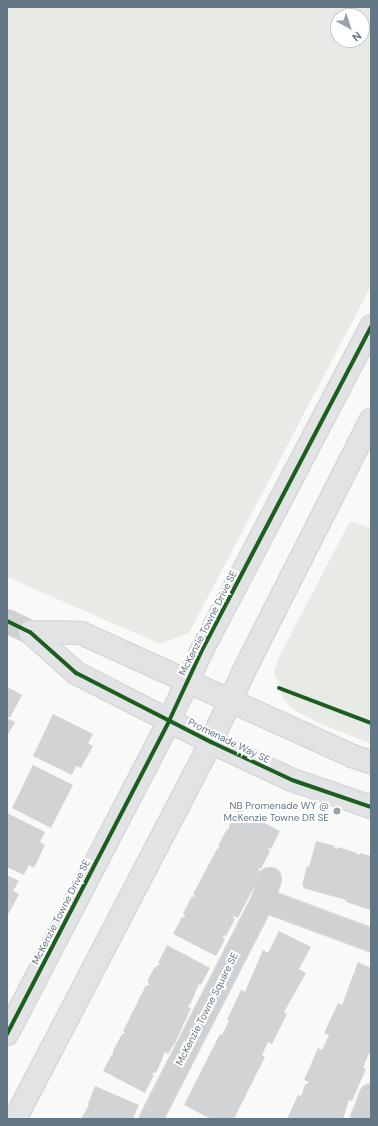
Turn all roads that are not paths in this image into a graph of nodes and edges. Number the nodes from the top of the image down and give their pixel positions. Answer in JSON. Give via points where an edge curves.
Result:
{"nodes":[{"id":1,"x":371,"y":328,"type":"edge"},
{"id":2,"x":371,"y":420,"type":"edge"},
{"id":3,"x":7,"y":621,"type":"edge"},
{"id":4,"x":30,"y":632,"type":"junction"},
{"id":5,"x":187,"y":680,"type":"junction"},
{"id":6,"x":230,"y":701,"type":"junction"},
{"id":7,"x":169,"y":721,"type":"junction"},
{"id":8,"x":211,"y":742,"type":"junction"},
{"id":9,"x":371,"y":762,"type":"edge"},
{"id":10,"x":371,"y":807,"type":"edge"},
{"id":11,"x":270,"y":879,"type":"dead end"},
{"id":12,"x":263,"y":900,"type":"junction"},
{"id":13,"x":371,"y":940,"type":"edge"},
{"id":14,"x":7,"y":1034,"type":"edge"},
{"id":15,"x":371,"y":1096,"type":"edge"},
{"id":16,"x":15,"y":1119,"type":"edge"},
{"id":17,"x":151,"y":1119,"type":"edge"},
{"id":18,"x":362,"y":1119,"type":"edge"}],
"edges":[{"from":1,"to":5,"type":"street","name":"McKenzie Towne Drive SE"},
{"from":2,"to":6,"type":"street"},
{"from":3,"to":4,"type":"street"},
{"from":4,"to":5,"type":"street","via":[[81,633]]},
{"from":4,"to":7,"type":"street","name":"Promenade Way SE","via":[[76,673]]},
{"from":5,"to":6,"type":"street"},
{"from":5,"to":7,"type":"street","name":"McKenzie Towne Drive SE"},
{"from":6,"to":8,"type":"street"},
{"from":6,"to":9,"type":"street","via":[[352,756]]},
{"from":7,"to":8,"type":"street","name":"Promenade Way SE"},
{"from":7,"to":14,"type":"street","name":"McKenzie Towne Drive SE"},
{"from":8,"to":10,"type":"street","name":"Promenade Way SE","via":[[292,780]]},
{"from":8,"to":16,"type":"street"},
{"from":11,"to":12,"type":"street","name":"McKenzie Towne Square SE"},
{"from":12,"to":13,"type":"street"},
{"from":12,"to":17,"type":"street","name":"McKenzie Towne Square SE"},
{"from":15,"to":18,"type":"street"}]}
